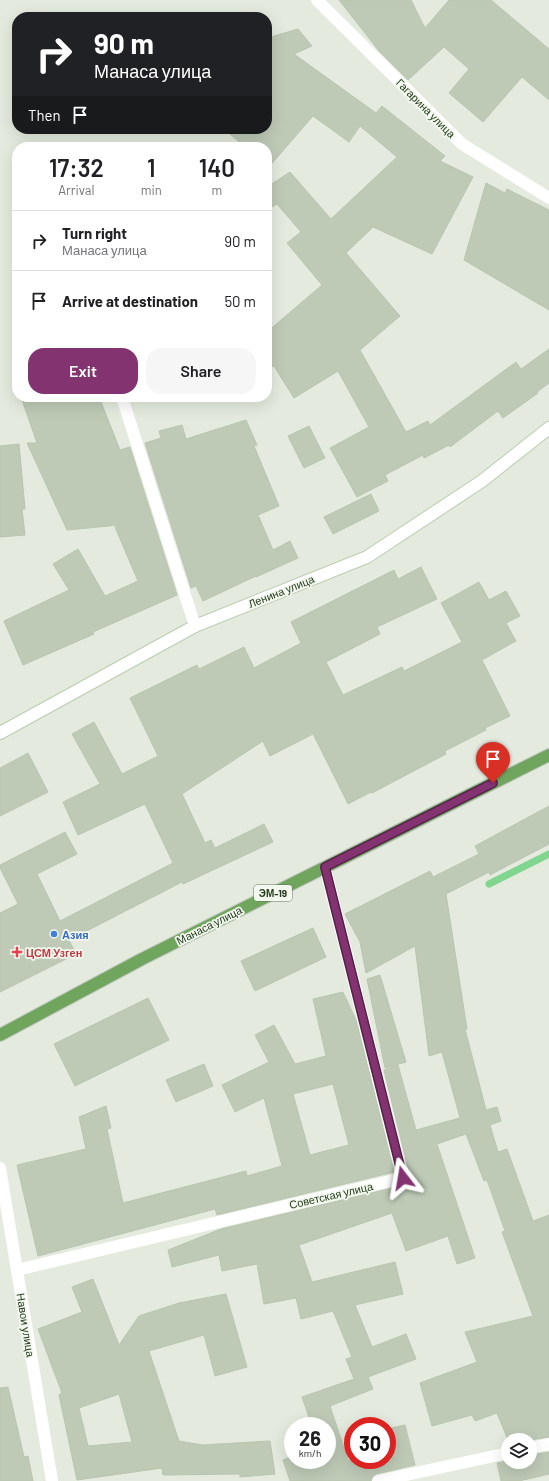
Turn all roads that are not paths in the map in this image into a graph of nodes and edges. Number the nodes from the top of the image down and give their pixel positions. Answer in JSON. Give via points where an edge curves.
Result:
{"nodes":[{"id":1,"x":317,"y":0,"type":"edge"},
{"id":2,"x":549,"y":198,"type":"edge"},
{"id":3,"x":124,"y":402,"type":"edge"},
{"id":4,"x":549,"y":428,"type":"edge"},
{"id":5,"x":195,"y":626,"type":"junction"},
{"id":6,"x":0,"y":733,"type":"edge"},
{"id":7,"x":549,"y":755,"type":"edge"},
{"id":8,"x":325,"y":867,"type":"junction"},
{"id":9,"x":0,"y":1035,"type":"edge"},
{"id":10,"x":0,"y":1168,"type":"edge"},
{"id":11,"x":17,"y":1270,"type":"junction"},
{"id":12,"x":549,"y":1444,"type":"edge"},
{"id":13,"x":537,"y":1447,"type":"edge"},
{"id":14,"x":501,"y":1455,"type":"edge"},
{"id":15,"x":52,"y":1481,"type":"edge"},
{"id":16,"x":378,"y":1481,"type":"edge"}],
"edges":[{"from":1,"to":2,"type":"street","name":"Гагарина улица","via":[[462,144]]},
{"from":3,"to":5,"type":"street"},
{"from":4,"to":5,"type":"street","name":"Ленина улица","via":[[482,481],[367,557]]},
{"from":5,"to":6,"type":"street","name":"Ленина улица"},
{"from":7,"to":8,"type":"main road","name":"Манаса улица","number":"ЭМ-19"},
{"from":8,"to":9,"type":"main road","name":"Манаса улица","number":"ЭМ-19","via":[[142,959]]},
{"from":8,"to":11,"type":"street","name":"Советская улица","via":[[403,1178]]},
{"from":10,"to":11,"type":"street","name":"Навои улица"},
{"from":11,"to":15,"type":"street","name":"Навои улица"},
{"from":12,"to":13,"type":"street"},
{"from":14,"to":16,"type":"street"}]}
